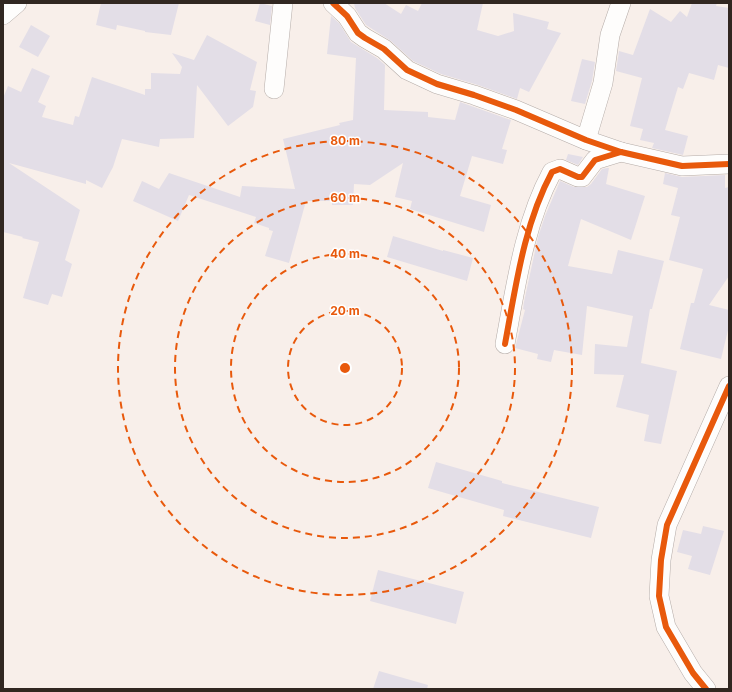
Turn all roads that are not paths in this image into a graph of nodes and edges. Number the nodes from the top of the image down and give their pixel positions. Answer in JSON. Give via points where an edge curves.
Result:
{"nodes":[{"id":1,"x":17,"y":3,"type":"edge"},
{"id":2,"x":287,"y":3,"type":"edge"},
{"id":3,"x":333,"y":3,"type":"edge"},
{"id":4,"x":621,"y":3,"type":"edge"},
{"id":5,"x":3,"y":15,"type":"edge"},
{"id":6,"x":274,"y":89,"type":"dead end"},
{"id":7,"x":586,"y":140,"type":"junction"},
{"id":8,"x":621,"y":152,"type":"junction"},
{"id":9,"x":729,"y":164,"type":"edge"},
{"id":10,"x":505,"y":344,"type":"dead end"},
{"id":11,"x":729,"y":386,"type":"edge"},
{"id":12,"x":706,"y":689,"type":"edge"}],
"edges":[{"from":1,"to":5,"type":"street"},
{"from":2,"to":6,"type":"street"},
{"from":3,"to":7,"type":"street","via":[[347,16],[358,33],[384,49],[407,70],[437,84],[516,110]]},
{"from":4,"to":7,"type":"street","via":[[610,35],[603,83]]},
{"from":7,"to":8,"type":"street"},
{"from":8,"to":9,"type":"street","via":[[682,166]]},
{"from":8,"to":10,"type":"street","via":[[595,160],[582,177],[560,169],[552,172],[541,192],[520,261]]},
{"from":11,"to":12,"type":"street","via":[[667,525],[661,560],[659,596],[666,627],[693,673]]}]}
